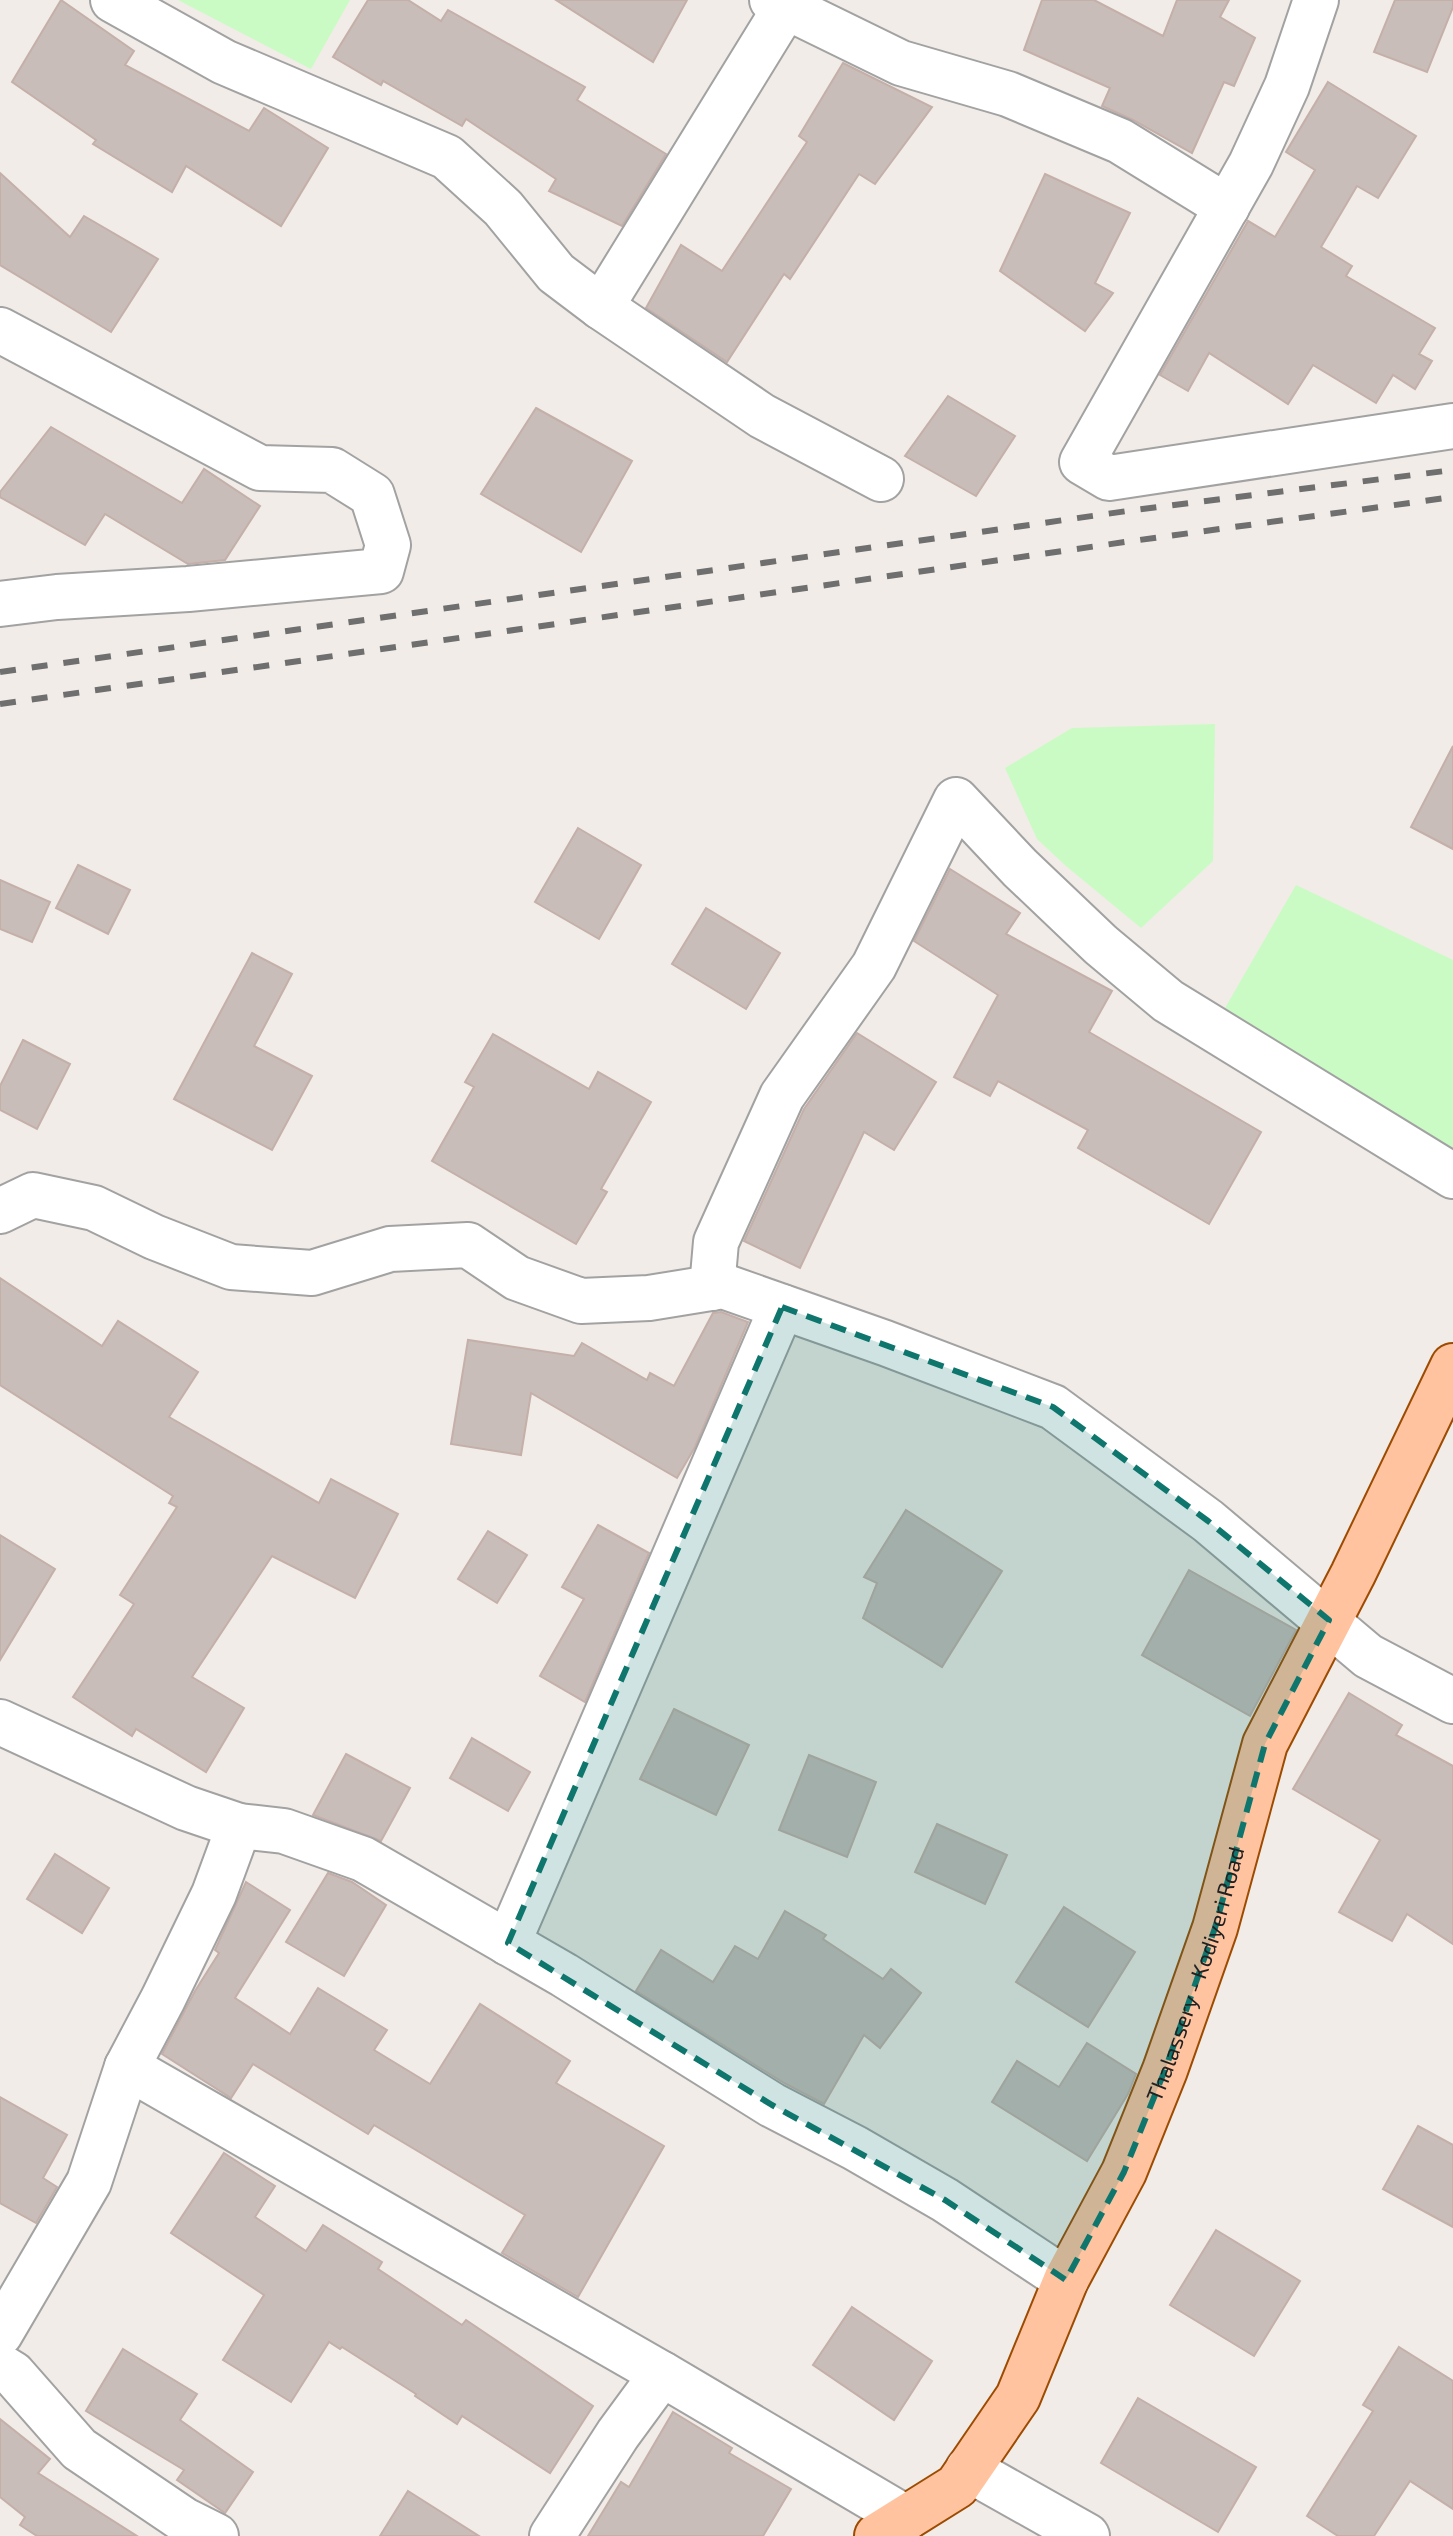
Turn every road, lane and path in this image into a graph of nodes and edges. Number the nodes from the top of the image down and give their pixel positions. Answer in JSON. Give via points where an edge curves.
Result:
{"nodes":[{"id":1,"x":113,"y":0,"type":"edge"},
{"id":2,"x":1316,"y":0,"type":"edge"},
{"id":3,"x":783,"y":3,"type":"edge"},
{"id":4,"x":1227,"y":207,"type":"junction"},
{"id":5,"x":601,"y":307,"type":"junction"},
{"id":6,"x":0,"y":330,"type":"edge"},
{"id":7,"x":1453,"y":426,"type":"edge"},
{"id":8,"x":881,"y":479,"type":"dead end"},
{"id":9,"x":0,"y":604,"type":"edge"},
{"id":10,"x":1453,"y":1176,"type":"edge"},
{"id":11,"x":0,"y":1211,"type":"edge"},
{"id":12,"x":712,"y":1288,"type":"junction"},
{"id":13,"x":782,"y":1307,"type":"junction"},
{"id":14,"x":1453,"y":1366,"type":"edge"},
{"id":15,"x":1329,"y":1620,"type":"junction"},
{"id":16,"x":1453,"y":1701,"type":"edge"},
{"id":17,"x":0,"y":1722,"type":"edge"},
{"id":18,"x":239,"y":1826,"type":"junction"},
{"id":19,"x":508,"y":1943,"type":"junction"},
{"id":20,"x":127,"y":2067,"type":"junction"},
{"id":21,"x":1066,"y":2280,"type":"junction"},
{"id":22,"x":0,"y":2334,"type":"edge"},
{"id":23,"x":0,"y":2366,"type":"edge"},
{"id":24,"x":662,"y":2374,"type":"junction"},
{"id":25,"x":968,"y":2469,"type":"junction"},
{"id":26,"x":892,"y":2527,"type":"edge"},
{"id":27,"x":216,"y":2536,"type":"edge"},
{"id":28,"x":552,"y":2536,"type":"edge"},
{"id":29,"x":1087,"y":2536,"type":"edge"}],
"edges":[{"from":1,"to":5,"type":"street","via":[[224,62],[447,157],[503,208],[556,273]]},
{"from":2,"to":4,"type":"street","via":[[1287,86]]},
{"from":3,"to":4,"type":"street","via":[[901,63],[1008,94],[1120,141]]},
{"from":3,"to":5,"type":"street"},
{"from":4,"to":7,"type":"street","via":[[1082,462],[1109,478]]},
{"from":5,"to":8,"type":"street","via":[[762,416]]},
{"from":6,"to":9,"type":"street","via":[[260,468],[332,470],[372,495],[388,545],[381,571]]},
{"from":10,"to":12,"type":"street","via":[[1168,1001],[1101,945],[956,800],[874,966],[782,1096],[716,1242]]},
{"from":11,"to":12,"type":"street","via":[[33,1195],[94,1208],[231,1267],[312,1273],[390,1249],[468,1245],[517,1278],[581,1301]]},
{"from":12,"to":13,"type":"street","via":[[723,1286]]},
{"from":13,"to":15,"type":"street","via":[[1053,1407],[1208,1521]]},
{"from":13,"to":19,"type":"street"},
{"from":14,"to":15,"type":"main road","name":"Thalassery - Kodiyeri Road"},
{"from":15,"to":16,"type":"street","via":[[1368,1656]]},
{"from":15,"to":21,"type":"main road","name":"Thalassery - Kodiyeri Road","via":[[1265,1744],[1215,1928],[1165,2070],[1124,2172]]},
{"from":17,"to":18,"type":"street","via":[[186,1808]]},
{"from":18,"to":19,"type":"street","via":[[284,1831],[363,1859]]},
{"from":18,"to":20,"type":"street","via":[[214,1894]]},
{"from":19,"to":21,"type":"street","via":[[772,2105],[945,2200]]},
{"from":20,"to":22,"type":"street","via":[[89,2182]]},
{"from":20,"to":24,"type":"street"},
{"from":21,"to":25,"type":"main road","name":"Thalassery - Kodiyeri Road","via":[[1018,2397]]},
{"from":23,"to":27,"type":"street","via":[[79,2449]]},
{"from":24,"to":26,"type":"street"},
{"from":24,"to":28,"type":"street"},
{"from":25,"to":26,"type":"main road","name":"Thalassery - Kodiyeri Road","via":[[957,2486]]},
{"from":25,"to":29,"type":"street"}]}
